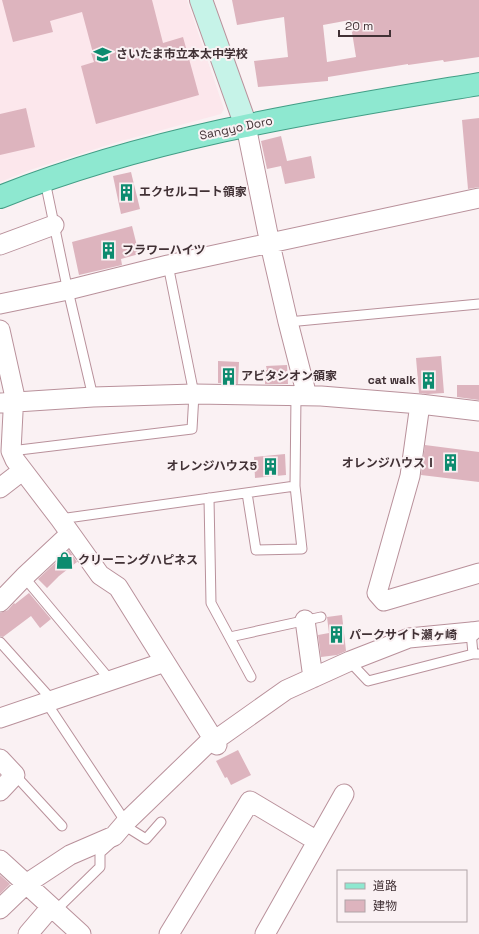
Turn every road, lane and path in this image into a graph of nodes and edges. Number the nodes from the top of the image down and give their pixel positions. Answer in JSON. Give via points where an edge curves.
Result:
{"nodes":[{"id":1,"x":201,"y":0,"type":"edge"},
{"id":2,"x":479,"y":84,"type":"edge"},
{"id":3,"x":246,"y":126,"type":"junction"},
{"id":4,"x":44,"y":179,"type":"junction"},
{"id":5,"x":0,"y":197,"type":"edge"},
{"id":6,"x":479,"y":198,"type":"edge"},
{"id":7,"x":54,"y":225,"type":"junction"},
{"id":8,"x":0,"y":244,"type":"edge"},
{"id":9,"x":270,"y":244,"type":"junction"},
{"id":10,"x":168,"y":265,"type":"junction"},
{"id":11,"x":68,"y":290,"type":"junction"},
{"id":12,"x":0,"y":304,"type":"edge"},
{"id":13,"x":479,"y":304,"type":"edge"},
{"id":14,"x":288,"y":322,"type":"junction"},
{"id":15,"x":0,"y":330,"type":"edge"},
{"id":16,"x":194,"y":394,"type":"junction"},
{"id":17,"x":301,"y":396,"type":"junction"},
{"id":18,"x":93,"y":397,"type":"junction"},
{"id":19,"x":6,"y":403,"type":"edge"},
{"id":20,"x":420,"y":404,"type":"junction"},
{"id":21,"x":479,"y":411,"type":"edge"},
{"id":22,"x":11,"y":451,"type":"junction"},
{"id":23,"x":22,"y":471,"type":"junction"},
{"id":24,"x":295,"y":486,"type":"junction"},
{"id":25,"x":0,"y":488,"type":"edge"},
{"id":26,"x":247,"y":493,"type":"junction"},
{"id":27,"x":209,"y":498,"type":"junction"},
{"id":28,"x":65,"y":527,"type":"junction"},
{"id":29,"x":479,"y":573,"type":"edge"},
{"id":30,"x":24,"y":577,"type":"junction"},
{"id":31,"x":0,"y":602,"type":"edge"},
{"id":32,"x":313,"y":619,"type":"joint"},
{"id":33,"x":475,"y":629,"type":"edge"},
{"id":34,"x":230,"y":637,"type":"junction"},
{"id":35,"x":0,"y":642,"type":"edge"},
{"id":36,"x":476,"y":654,"type":"edge"},
{"id":37,"x":165,"y":662,"type":"junction"},
{"id":38,"x":251,"y":677,"type":"dead end"},
{"id":39,"x":312,"y":678,"type":"junction"},
{"id":40,"x":111,"y":681,"type":"junction"},
{"id":41,"x":49,"y":701,"type":"junction"},
{"id":42,"x":0,"y":718,"type":"edge"},
{"id":43,"x":214,"y":741,"type":"junction"},
{"id":44,"x":0,"y":759,"type":"edge"},
{"id":45,"x":15,"y":775,"type":"junction"},
{"id":46,"x":0,"y":791,"type":"edge"},
{"id":47,"x":344,"y":794,"type":"dead end"},
{"id":48,"x":161,"y":822,"type":"dead end"},
{"id":49,"x":62,"y":826,"type":"dead end"},
{"id":50,"x":128,"y":826,"type":"junction"},
{"id":51,"x":317,"y":841,"type":"junction"},
{"id":52,"x":0,"y":860,"type":"edge"},
{"id":53,"x":26,"y":884,"type":"junction"},
{"id":54,"x":0,"y":909,"type":"edge"},
{"id":55,"x":53,"y":909,"type":"junction"},
{"id":56,"x":28,"y":934,"type":"edge"},
{"id":57,"x":81,"y":934,"type":"edge"},
{"id":58,"x":169,"y":934,"type":"edge"},
{"id":59,"x":265,"y":934,"type":"edge"}],
"edges":[{"from":1,"to":3,"type":"street"},
{"from":2,"to":3,"type":"main road","name":"Sangyo Doro"},
{"from":3,"to":4,"type":"main road","name":"Sangyo Doro","via":[[129,153]]},
{"from":3,"to":9,"type":"street"},
{"from":4,"to":5,"type":"main road","name":"Sangyo Doro"},
{"from":4,"to":7,"type":"lane"},
{"from":6,"to":9,"type":"street"},
{"from":7,"to":8,"type":"street"},
{"from":7,"to":11,"type":"lane"},
{"from":9,"to":10,"type":"street"},
{"from":9,"to":14,"type":"street"},
{"from":10,"to":11,"type":"street"},
{"from":10,"to":16,"type":"lane"},
{"from":11,"to":12,"type":"street"},
{"from":11,"to":18,"type":"lane"},
{"from":13,"to":14,"type":"lane"},
{"from":14,"to":17,"type":"street"},
{"from":15,"to":19,"type":"street","via":[[14,394]]},
{"from":16,"to":17,"type":"street"},
{"from":16,"to":18,"type":"street"},
{"from":16,"to":22,"type":"lane","via":[[192,429]]},
{"from":17,"to":20,"type":"street"},
{"from":17,"to":24,"type":"lane"},
{"from":18,"to":19,"type":"street"},
{"from":19,"to":22,"type":"street"},
{"from":20,"to":21,"type":"street"},
{"from":20,"to":29,"type":"street","via":[[410,476],[377,593],[384,602]]},
{"from":22,"to":23,"type":"street"},
{"from":23,"to":25,"type":"street"},
{"from":23,"to":28,"type":"street"},
{"from":24,"to":26,"type":"lane"},
{"from":24,"to":26,"type":"lane","via":[[302,549],[256,550]]},
{"from":26,"to":27,"type":"lane"},
{"from":27,"to":28,"type":"lane"},
{"from":27,"to":34,"type":"lane","via":[[211,604]]},
{"from":28,"to":30,"type":"street"},
{"from":28,"to":37,"type":"street","via":[[100,575],[118,587]]},
{"from":30,"to":31,"type":"street"},
{"from":30,"to":40,"type":"lane"},
{"from":32,"to":34,"type":"lane"},
{"from":32,"to":39,"type":"street"},
{"from":33,"to":36,"type":"lane"},
{"from":33,"to":39,"type":"street","via":[[409,638]]},
{"from":34,"to":38,"type":"lane"},
{"from":35,"to":41,"type":"lane"},
{"from":36,"to":43,"type":"lane","via":[[368,681],[352,664],[288,693],[278,703]]},
{"from":37,"to":40,"type":"street"},
{"from":37,"to":43,"type":"street"},
{"from":39,"to":43,"type":"street","via":[[286,690]]},
{"from":40,"to":41,"type":"street"},
{"from":41,"to":42,"type":"street"},
{"from":41,"to":50,"type":"lane"},
{"from":43,"to":50,"type":"street"},
{"from":44,"to":45,"type":"street"},
{"from":45,"to":46,"type":"street"},
{"from":45,"to":49,"type":"lane"},
{"from":47,"to":51,"type":"street"},
{"from":48,"to":50,"type":"lane","via":[[146,839]]},
{"from":50,"to":53,"type":"street","via":[[114,836],[70,856]]},
{"from":50,"to":55,"type":"lane","via":[[100,853],[100,867]]},
{"from":51,"to":58,"type":"street","via":[[250,801]]},
{"from":51,"to":59,"type":"street"},
{"from":52,"to":53,"type":"street"},
{"from":53,"to":54,"type":"street"},
{"from":53,"to":55,"type":"street"},
{"from":55,"to":56,"type":"street"},
{"from":55,"to":57,"type":"street"}]}
